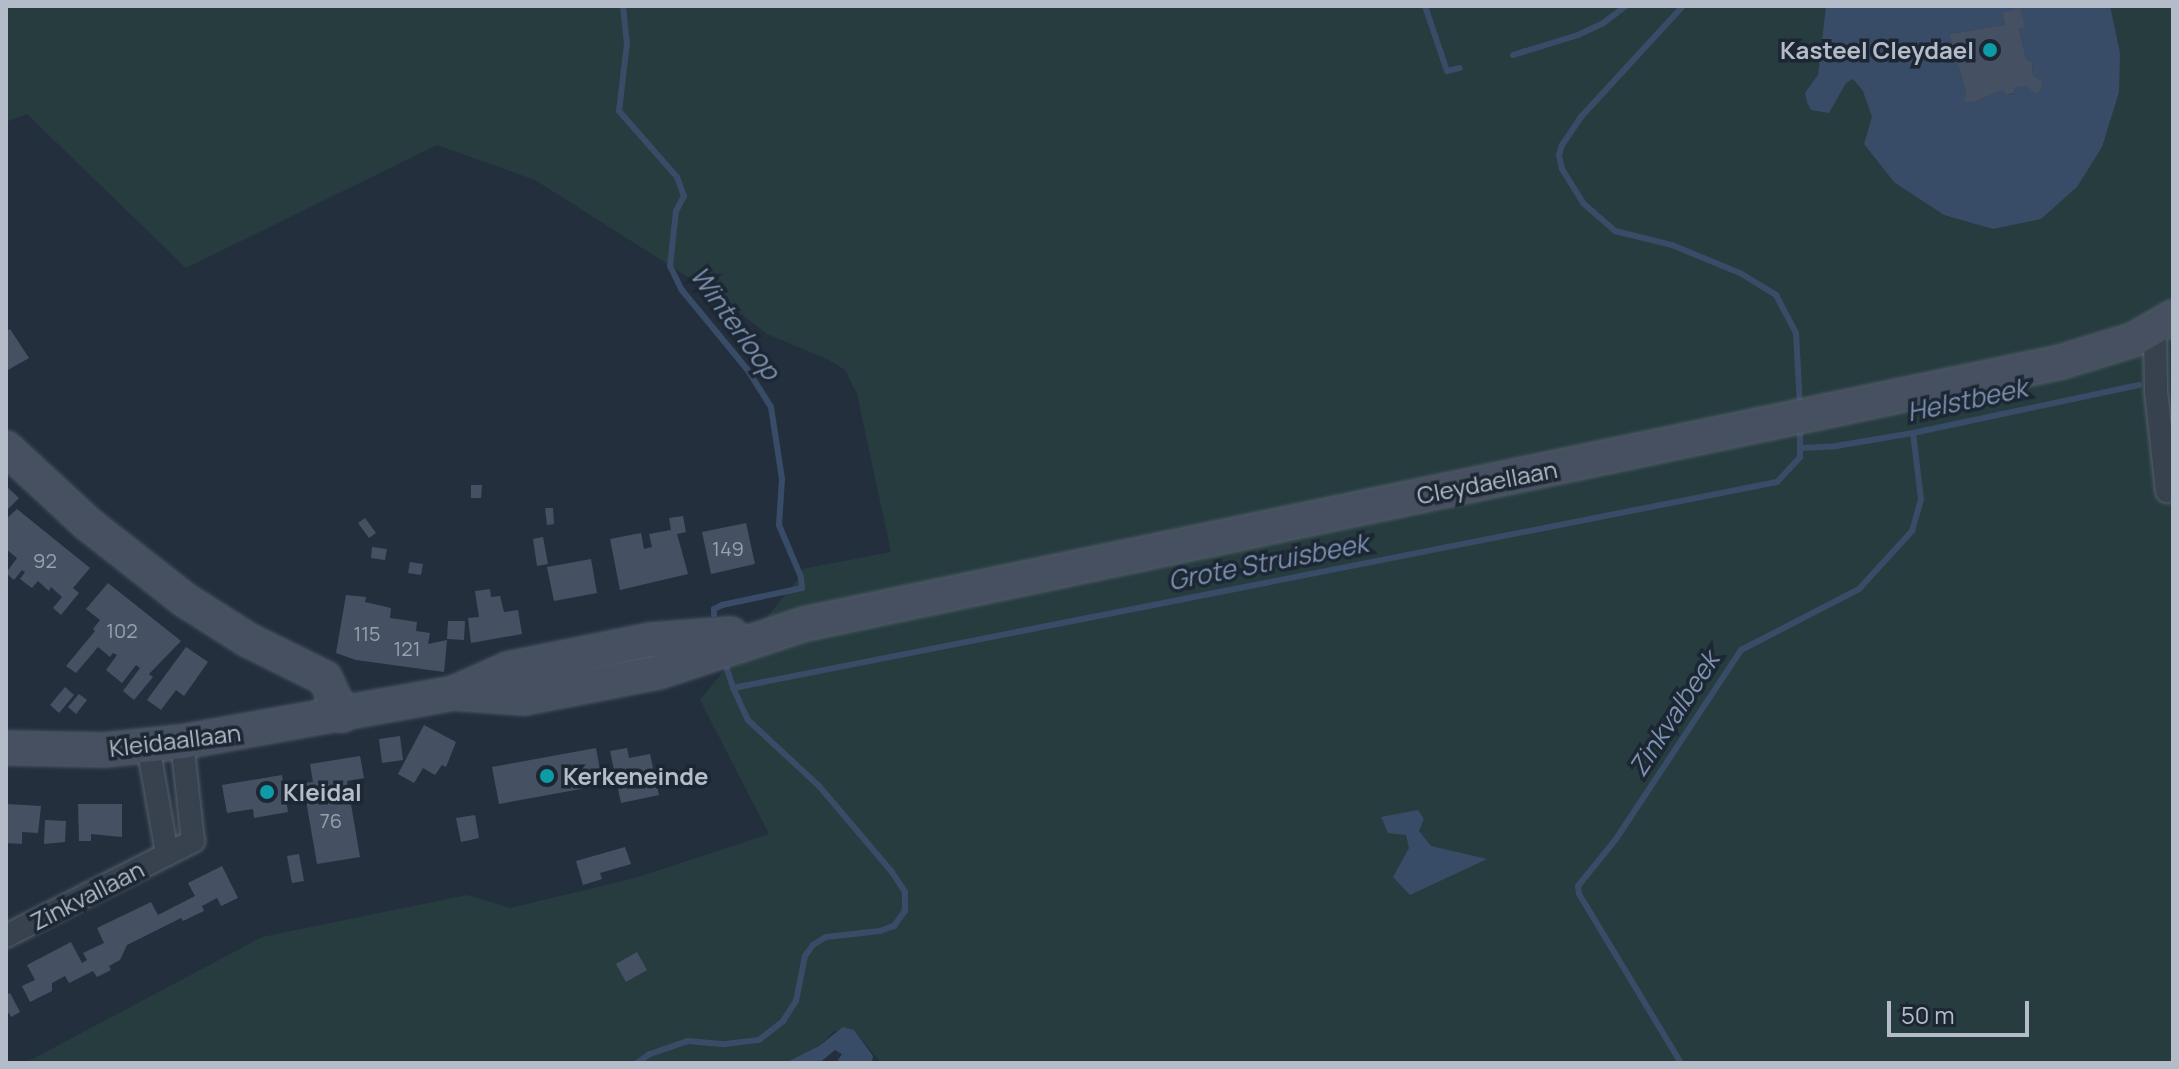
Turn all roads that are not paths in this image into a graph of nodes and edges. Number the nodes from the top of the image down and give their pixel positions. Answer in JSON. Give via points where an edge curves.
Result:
{"nodes":[{"id":1,"x":2164,"y":324,"type":"edge"},
{"id":2,"x":6,"y":448,"type":"edge"},
{"id":3,"x":2167,"y":491,"type":"dead end"},
{"id":4,"x":342,"y":715,"type":"junction"},
{"id":5,"x":182,"y":742,"type":"junction"},
{"id":6,"x":148,"y":746,"type":"junction"},
{"id":7,"x":6,"y":748,"type":"edge"},
{"id":8,"x":167,"y":854,"type":"junction"},
{"id":9,"x":6,"y":936,"type":"edge"}],
"edges":[{"from":1,"to":3,"type":"street","via":[[2156,391]]},
{"from":1,"to":4,"type":"street","name":"Cleydaellaan","via":[[2114,348],[2061,362],[794,627],[651,640],[508,669],[454,693]]},
{"from":2,"to":4,"type":"street","via":[[88,524],[185,600],[248,640],[325,678]]},
{"from":4,"to":5,"type":"street","name":"Kleidaallaan"},
{"from":5,"to":6,"type":"street","name":"Kleidaallaan"},
{"from":5,"to":8,"type":"street","name":"Zinkvallaan","via":[[193,841]]},
{"from":6,"to":7,"type":"street","name":"Kleidaallaan"},
{"from":6,"to":8,"type":"street","name":"Zinkvallaan"},
{"from":8,"to":9,"type":"street","name":"Zinkvallaan"}]}
